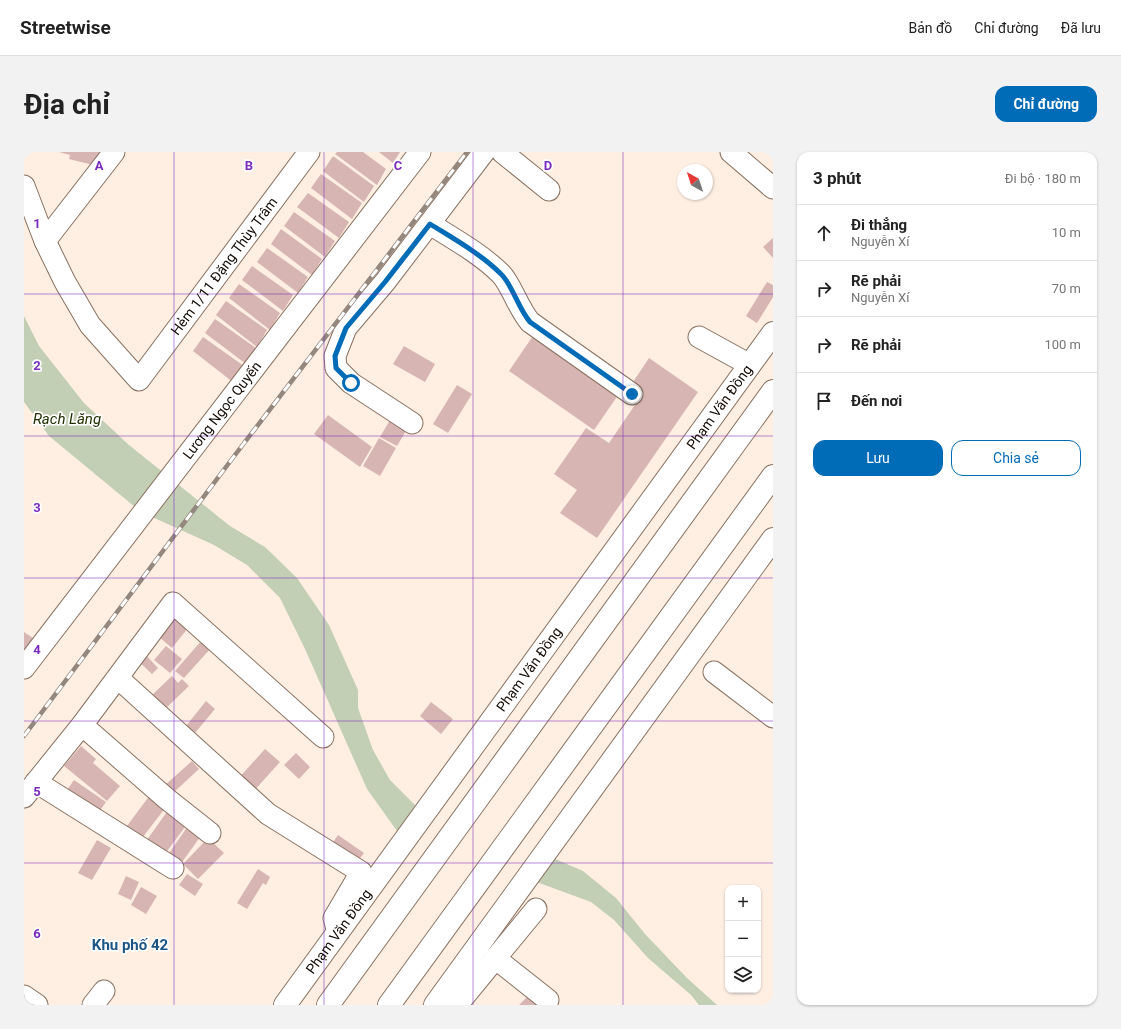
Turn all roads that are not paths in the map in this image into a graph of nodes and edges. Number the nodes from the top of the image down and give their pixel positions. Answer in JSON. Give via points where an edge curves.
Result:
{"nodes":[{"id":1,"x":114,"y":152,"type":"edge"},
{"id":2,"x":309,"y":152,"type":"edge"},
{"id":3,"x":420,"y":152,"type":"edge"},
{"id":4,"x":484,"y":152,"type":"edge"},
{"id":5,"x":502,"y":152,"type":"edge"},
{"id":6,"x":731,"y":152,"type":"edge"},
{"id":7,"x":24,"y":186,"type":"edge"},
{"id":8,"x":773,"y":188,"type":"edge"},
{"id":9,"x":549,"y":190,"type":"dead end"},
{"id":10,"x":430,"y":224,"type":"junction"},
{"id":11,"x":45,"y":241,"type":"junction"},
{"id":12,"x":773,"y":333,"type":"edge"},
{"id":13,"x":699,"y":337,"type":"dead end"},
{"id":14,"x":750,"y":365,"type":"junction"},
{"id":15,"x":773,"y":391,"type":"edge"},
{"id":16,"x":632,"y":394,"type":"dead end"},
{"id":17,"x":412,"y":423,"type":"dead end"},
{"id":18,"x":773,"y":476,"type":"edge"},
{"id":19,"x":773,"y":539,"type":"edge"},
{"id":20,"x":24,"y":668,"type":"edge"},
{"id":21,"x":714,"y":672,"type":"dead end"},
{"id":22,"x":118,"y":678,"type":"junction"},
{"id":23,"x":773,"y":717,"type":"edge"},
{"id":24,"x":82,"y":725,"type":"junction"},
{"id":25,"x":323,"y":737,"type":"dead end"},
{"id":26,"x":30,"y":789,"type":"edge"},
{"id":27,"x":210,"y":833,"type":"dead end"},
{"id":28,"x":173,"y":868,"type":"dead end"},
{"id":29,"x":536,"y":909,"type":"dead end"},
{"id":30,"x":342,"y":927,"type":"junction"},
{"id":31,"x":495,"y":958,"type":"junction"},
{"id":32,"x":24,"y":996,"type":"edge"},
{"id":33,"x":548,"y":1000,"type":"dead end"},
{"id":34,"x":446,"y":1001,"type":"edge"},
{"id":35,"x":38,"y":1005,"type":"edge"},
{"id":36,"x":285,"y":1005,"type":"edge"},
{"id":37,"x":328,"y":1005,"type":"edge"},
{"id":38,"x":389,"y":1005,"type":"edge"}],
"edges":[{"from":1,"to":11,"type":"street"},
{"from":2,"to":11,"type":"street","name":"Hẻm 1/11 Đặng Thùy Trâm","via":[[139,380],[90,325]]},
{"from":3,"to":20,"type":"street","name":"Lương Ngọc Quyến"},
{"from":4,"to":10,"type":"street"},
{"from":5,"to":9,"type":"street"},
{"from":6,"to":8,"type":"street"},
{"from":7,"to":11,"type":"street"},
{"from":10,"to":16,"type":"street","via":[[475,253],[502,275],[530,322]]},
{"from":10,"to":17,"type":"street","via":[[346,328],[335,356],[336,368],[351,383]]},
{"from":12,"to":14,"type":"main road","name":"Phạm Văn Đồng"},
{"from":13,"to":14,"type":"street"},
{"from":14,"to":30,"type":"main road","name":"Phạm Văn Đồng"},
{"from":15,"to":37,"type":"main road"},
{"from":18,"to":38,"type":"main road"},
{"from":19,"to":34,"type":"main road","via":[[617,754]]},
{"from":21,"to":23,"type":"street"},
{"from":22,"to":24,"type":"street"},
{"from":22,"to":25,"type":"street","via":[[173,603]]},
{"from":22,"to":30,"type":"street","via":[[268,814],[361,872],[334,918]]},
{"from":24,"to":26,"type":"street"},
{"from":24,"to":27,"type":"street"},
{"from":26,"to":28,"type":"street"},
{"from":29,"to":31,"type":"street"},
{"from":30,"to":36,"type":"main road","name":"Phạm Văn Đồng"},
{"from":31,"to":33,"type":"street"},
{"from":31,"to":34,"type":"street"},
{"from":32,"to":35,"type":"street"}]}
